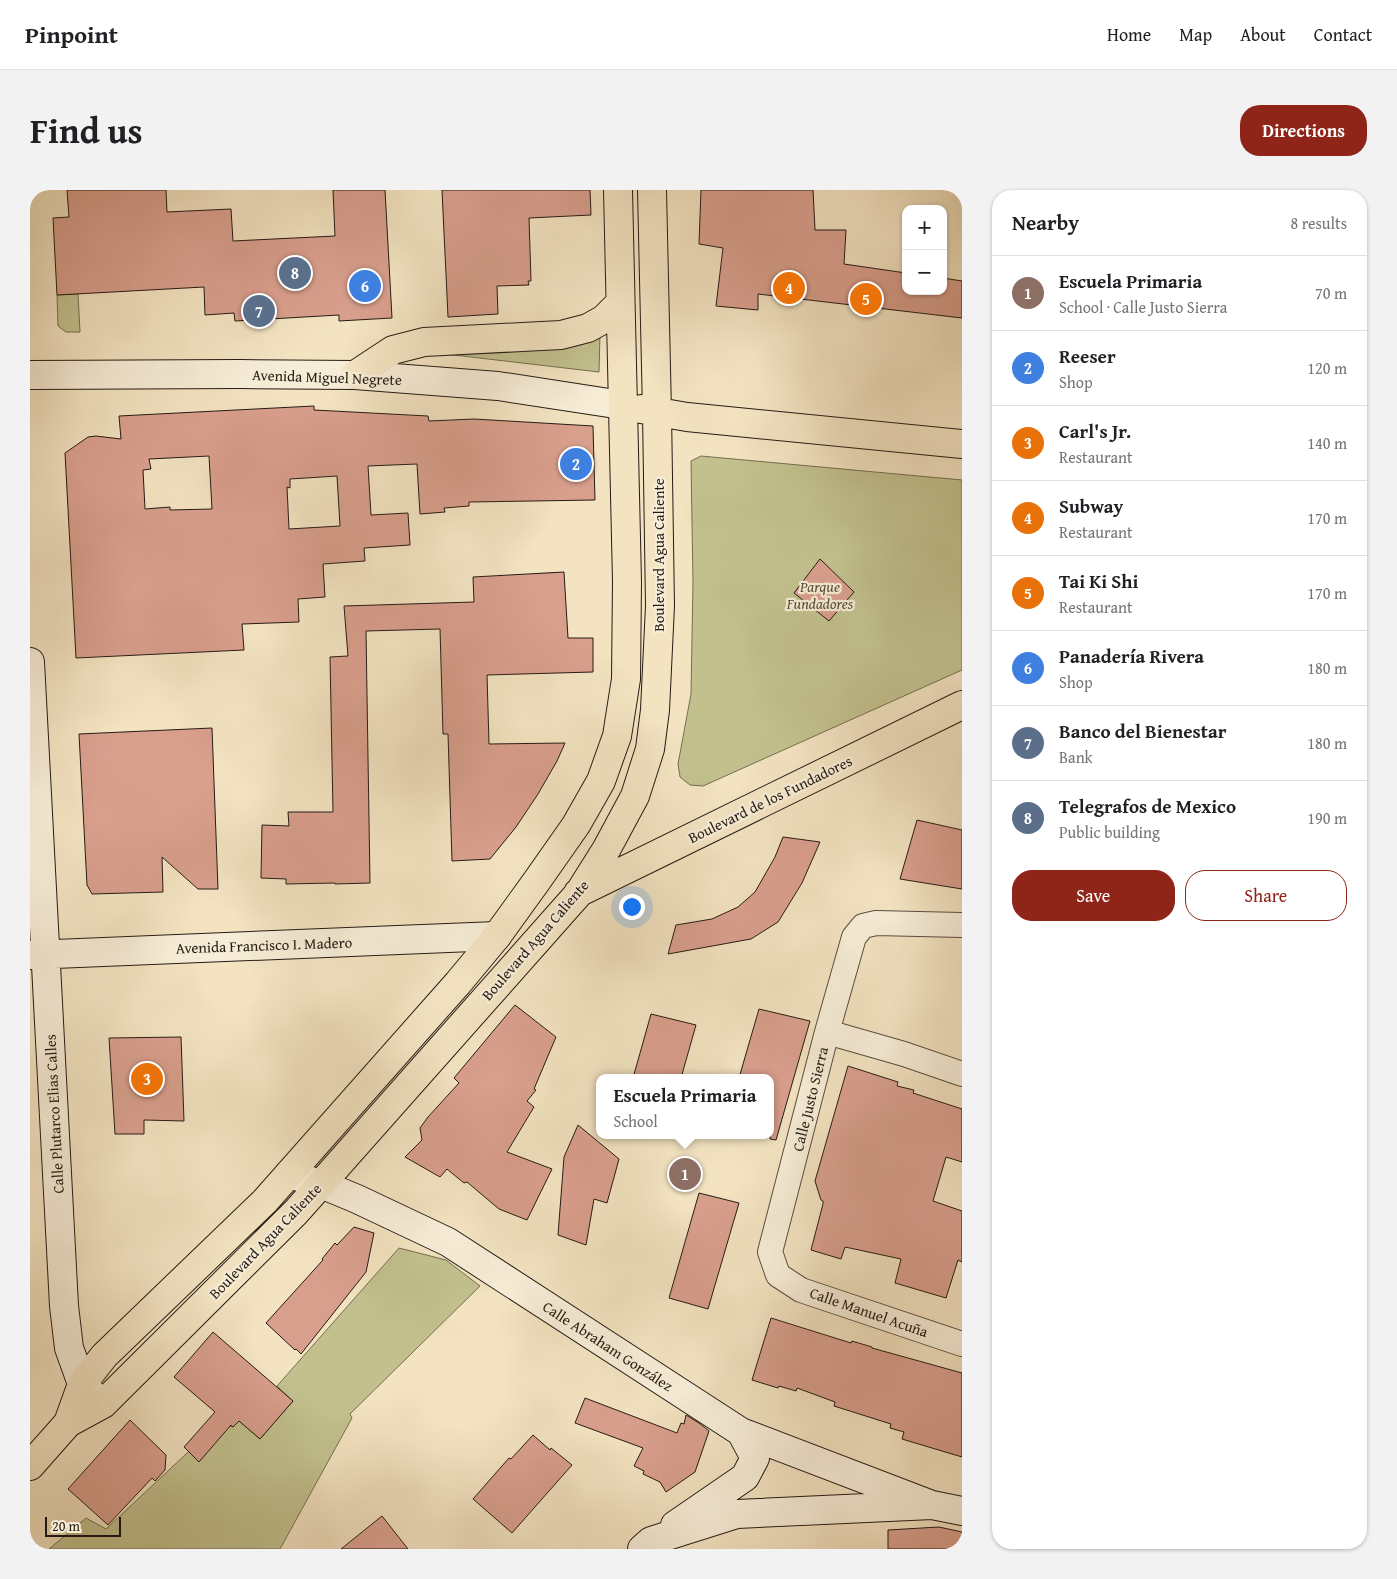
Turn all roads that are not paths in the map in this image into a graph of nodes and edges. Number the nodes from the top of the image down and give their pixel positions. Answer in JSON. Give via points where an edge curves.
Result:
{"nodes":[{"id":1,"x":618,"y":190,"type":"edge"},
{"id":2,"x":652,"y":190,"type":"edge"},
{"id":3,"x":619,"y":304,"type":"junction"},
{"id":4,"x":30,"y":375,"type":"edge"},
{"id":5,"x":355,"y":375,"type":"junction"},
{"id":6,"x":622,"y":406,"type":"junction"},
{"id":7,"x":657,"y":412,"type":"junction"},
{"id":8,"x":962,"y":444,"type":"edge"},
{"id":9,"x":30,"y":662,"type":"edge"},
{"id":10,"x":962,"y":705,"type":"edge"},
{"id":11,"x":579,"y":893,"type":"junction"},
{"id":12,"x":962,"y":925,"type":"edge"},
{"id":13,"x":497,"y":936,"type":"junction"},
{"id":14,"x":38,"y":955,"type":"edge"},
{"id":15,"x":827,"y":1032,"type":"junction"},
{"id":16,"x":962,"y":1074,"type":"edge"},
{"id":17,"x":289,"y":1174,"type":"junction"},
{"id":18,"x":321,"y":1184,"type":"junction"},
{"id":19,"x":778,"y":1275,"type":"joint"},
{"id":20,"x":962,"y":1344,"type":"edge"},
{"id":21,"x":82,"y":1384,"type":"junction"},
{"id":22,"x":103,"y":1404,"type":"junction"},
{"id":23,"x":68,"y":1423,"type":"junction"},
{"id":24,"x":741,"y":1432,"type":"junction"},
{"id":25,"x":30,"y":1466,"type":"edge"},
{"id":26,"x":932,"y":1505,"type":"junction"},
{"id":27,"x":962,"y":1511,"type":"edge"},
{"id":28,"x":646,"y":1545,"type":"edge"}],
"edges":[{"from":1,"to":3,"type":"main road","name":"Boulevard Agua Caliente"},
{"from":2,"to":7,"type":"main road","name":"Boulevard Agua Caliente"},
{"from":3,"to":5,"type":"main road","via":[[604,319],[588,328],[561,335],[424,342],[392,350]]},
{"from":3,"to":6,"type":"main road","name":"Boulevard Agua Caliente"},
{"from":4,"to":5,"type":"street","name":"Avenida Miguel Negrete"},
{"from":5,"to":6,"type":"street","name":"Avenida Miguel Negrete","via":[[498,386]]},
{"from":6,"to":7,"type":"main road"},
{"from":6,"to":13,"type":"main road","name":"Boulevard Agua Caliente","via":[[626,678],[617,736],[601,781],[576,825]]},
{"from":7,"to":8,"type":"main road"},
{"from":7,"to":11,"type":"main road","name":"Boulevard Agua Caliente","via":[[660,606],[650,749],[635,796]]},
{"from":9,"to":14,"type":"street","name":"Calle Plutarco Elias Calles"},
{"from":10,"to":11,"type":"main road","name":"Boulevard de los Fundadores"},
{"from":11,"to":13,"type":"main road","name":"Boulevard de los Fundadores"},
{"from":11,"to":18,"type":"main road","name":"Boulevard Agua Caliente"},
{"from":12,"to":15,"type":"street","name":"Calle Justo Sierra","via":[[876,923],[863,926],[854,937]]},
{"from":13,"to":14,"type":"street","name":"Avenida Francisco I. Madero"},
{"from":13,"to":17,"type":"main road","name":"Boulevard Agua Caliente"},
{"from":14,"to":21,"type":"street","name":"Calle Plutarco Elias Calles","via":[[64,1306],[69,1348]]},
{"from":15,"to":16,"type":"street"},
{"from":15,"to":19,"type":"street","name":"Calle Justo Sierra","via":[[770,1252]]},
{"from":17,"to":18,"type":"street","name":"Calle Abraham González"},
{"from":17,"to":21,"type":"main road","name":"Boulevard Agua Caliente","via":[[104,1356]]},
{"from":18,"to":22,"type":"main road","name":"Boulevard Agua Caliente"},
{"from":18,"to":24,"type":"street","name":"Calle Abraham González","via":[[448,1242]]},
{"from":19,"to":20,"type":"street","name":"Calle Manuel Acuña","via":[[801,1290]]},
{"from":21,"to":22,"type":"street","name":"Calle Plutarco Elias Calles"},
{"from":21,"to":23,"type":"main road","name":"Boulevard Agua Caliente"},
{"from":22,"to":23,"type":"main road","name":"Boulevard Agua Caliente"},
{"from":23,"to":25,"type":"main road"},
{"from":24,"to":26,"type":"street","name":"Calle Abraham González"},
{"from":24,"to":28,"type":"street","via":[[755,1458],[745,1477]]},
{"from":26,"to":27,"type":"street"},
{"from":26,"to":28,"type":"street","via":[[737,1514]]}]}
